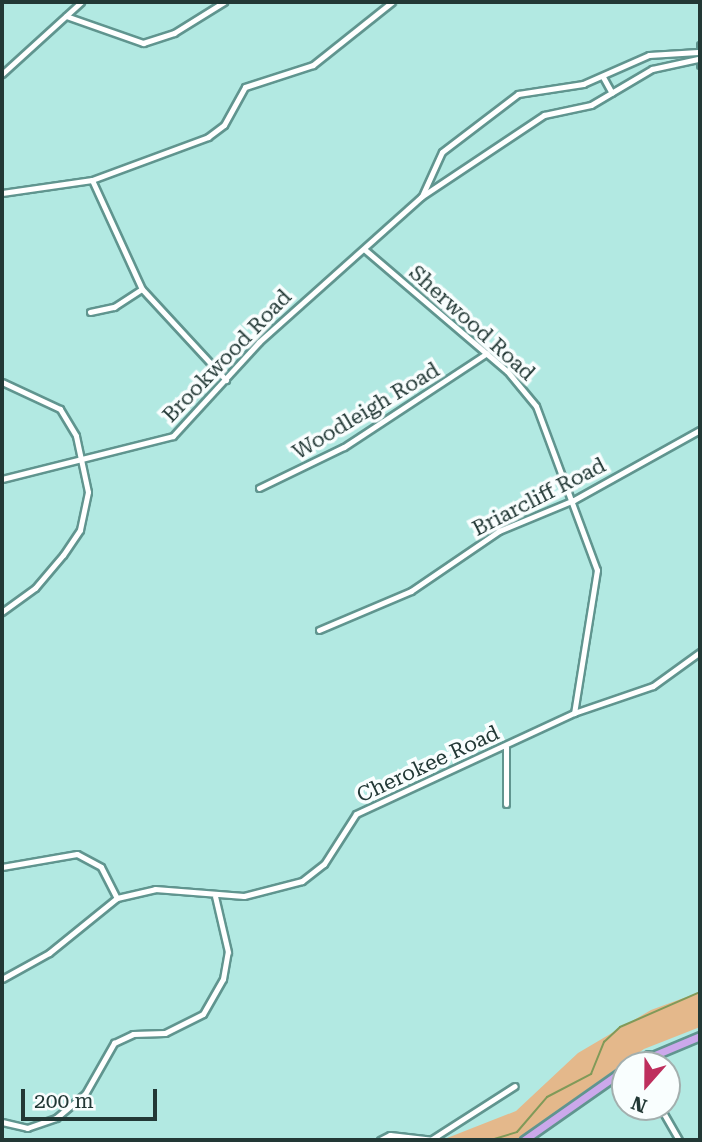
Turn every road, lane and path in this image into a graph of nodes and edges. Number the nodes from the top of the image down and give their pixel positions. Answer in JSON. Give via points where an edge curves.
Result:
{"nodes":[{"id":1,"x":81,"y":2,"type":"edge"},
{"id":2,"x":225,"y":2,"type":"edge"},
{"id":3,"x":393,"y":2,"type":"edge"},
{"id":4,"x":66,"y":16,"type":"junction"},
{"id":5,"x":699,"y":55,"type":"edge"},
{"id":6,"x":2,"y":74,"type":"edge"},
{"id":7,"x":603,"y":76,"type":"junction"},
{"id":8,"x":612,"y":93,"type":"junction"},
{"id":9,"x":92,"y":180,"type":"junction"},
{"id":10,"x":2,"y":193,"type":"edge"},
{"id":11,"x":421,"y":197,"type":"junction"},
{"id":12,"x":364,"y":249,"type":"junction"},
{"id":13,"x":142,"y":289,"type":"junction"},
{"id":14,"x":90,"y":312,"type":"dead end"},
{"id":15,"x":486,"y":353,"type":"junction"},
{"id":16,"x":226,"y":380,"type":"junction"},
{"id":17,"x":2,"y":382,"type":"edge"},
{"id":18,"x":700,"y":430,"type":"edge"},
{"id":19,"x":82,"y":462,"type":"junction"},
{"id":20,"x":2,"y":480,"type":"edge"},
{"id":21,"x":259,"y":488,"type":"dead end"},
{"id":22,"x":574,"y":500,"type":"junction"},
{"id":23,"x":2,"y":612,"type":"edge"},
{"id":24,"x":319,"y":630,"type":"dead end"},
{"id":25,"x":700,"y":652,"type":"edge"},
{"id":26,"x":574,"y":713,"type":"junction"},
{"id":27,"x":506,"y":747,"type":"junction"},
{"id":28,"x":506,"y":804,"type":"dead end"},
{"id":29,"x":2,"y":867,"type":"edge"},
{"id":30,"x":215,"y":896,"type":"junction"},
{"id":31,"x":117,"y":898,"type":"junction"},
{"id":32,"x":2,"y":979,"type":"edge"},
{"id":33,"x":700,"y":1036,"type":"edge"},
{"id":34,"x":657,"y":1051,"type":"edge"},
{"id":35,"x":611,"y":1079,"type":"edge"},
{"id":36,"x":515,"y":1086,"type":"dead end"},
{"id":37,"x":668,"y":1121,"type":"edge"},
{"id":38,"x":2,"y":1122,"type":"edge"},
{"id":39,"x":380,"y":1140,"type":"edge"},
{"id":40,"x":433,"y":1140,"type":"edge"},
{"id":41,"x":524,"y":1140,"type":"edge"},
{"id":42,"x":679,"y":1140,"type":"edge"}],
"edges":[{"from":1,"to":4,"type":"street"},
{"from":2,"to":4,"type":"street","via":[[174,33],[144,43]]},
{"from":3,"to":9,"type":"street","via":[[313,65],[245,87],[218,132]]},
{"from":4,"to":6,"type":"street"},
{"from":5,"to":7,"type":"street","via":[[649,55]]},
{"from":5,"to":8,"type":"street","name":"Brookwood Road","via":[[652,69]]},
{"from":7,"to":8,"type":"street"},
{"from":7,"to":11,"type":"street","via":[[518,94],[442,152]]},
{"from":8,"to":11,"type":"street","name":"Brookwood Road","via":[[544,116]]},
{"from":9,"to":10,"type":"street"},
{"from":9,"to":13,"type":"street"},
{"from":11,"to":12,"type":"street","name":"Brookwood Road"},
{"from":12,"to":15,"type":"street","name":"Sherwood Road"},
{"from":12,"to":16,"type":"street","name":"Brookwood Road","via":[[319,285]]},
{"from":13,"to":14,"type":"street","via":[[114,307]]},
{"from":13,"to":16,"type":"street"},
{"from":15,"to":21,"type":"street","name":"Woodleigh Road","via":[[344,447]]},
{"from":15,"to":22,"type":"street","name":"Sherwood Road","via":[[528,392]]},
{"from":16,"to":19,"type":"street","name":"Brookwood Road","via":[[173,436]]},
{"from":17,"to":19,"type":"street","via":[[60,409],[76,436]]},
{"from":18,"to":22,"type":"street","name":"Briarcliff Road"},
{"from":19,"to":20,"type":"street","name":"Brookwood Road"},
{"from":19,"to":23,"type":"street","via":[[88,492],[80,530],[35,589]]},
{"from":22,"to":24,"type":"street","name":"Briarcliff Road","via":[[499,531],[411,591]]},
{"from":22,"to":26,"type":"street","name":"Sherwood Road","via":[[593,550],[597,586]]},
{"from":25,"to":26,"type":"street","name":"Cherokee Road","via":[[653,686]]},
{"from":26,"to":27,"type":"street","name":"Cherokee Road"},
{"from":27,"to":28,"type":"street"},
{"from":27,"to":30,"type":"street","name":"Cherokee Road","via":[[356,814],[324,864],[303,881],[263,894]]},
{"from":29,"to":31,"type":"street","via":[[77,854],[101,867]]},
{"from":30,"to":31,"type":"street","name":"Cherokee Road","via":[[155,889]]},
{"from":30,"to":38,"type":"street","via":[[228,952],[220,986],[203,1014],[165,1033],[133,1034],[114,1043],[85,1094],[56,1118],[27,1128]]},
{"from":31,"to":32,"type":"street","name":"Cherokee Road","via":[[49,953]]},
{"from":33,"to":34,"type":"main road"},
{"from":35,"to":41,"type":"main road"},
{"from":36,"to":40,"type":"street"},
{"from":37,"to":42,"type":"street"},
{"from":39,"to":40,"type":"street"}]}
